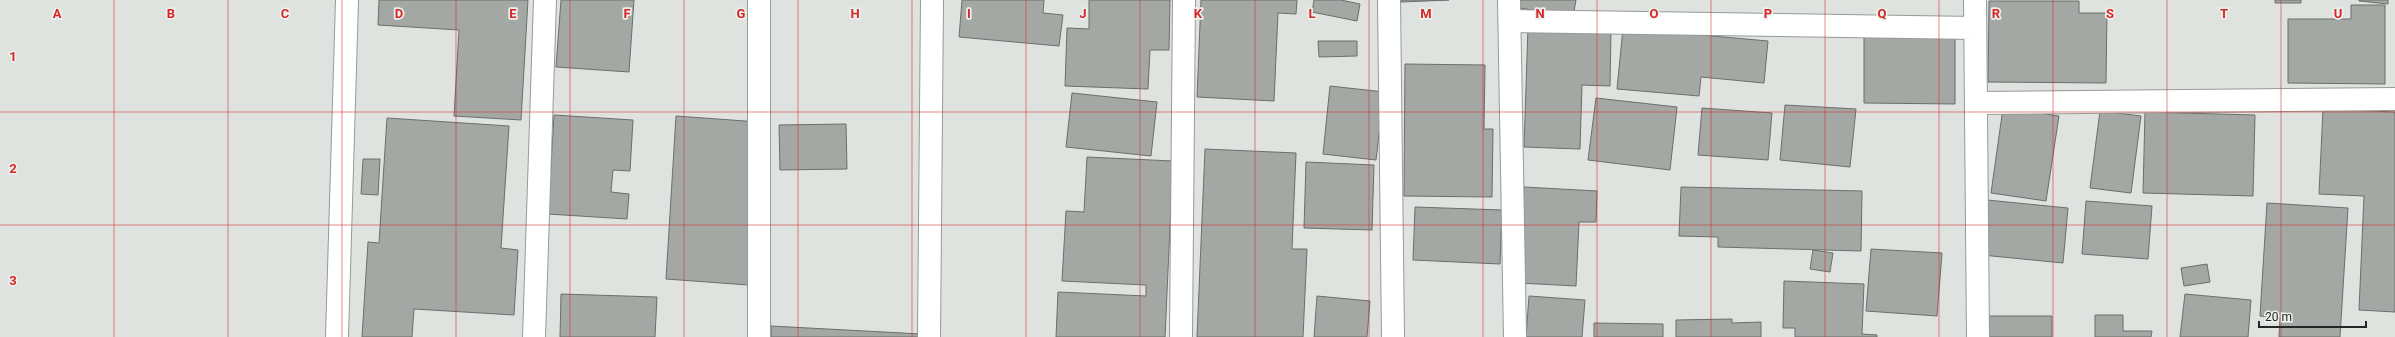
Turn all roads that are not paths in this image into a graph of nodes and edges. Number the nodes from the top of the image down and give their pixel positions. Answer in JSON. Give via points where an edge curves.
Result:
{"nodes":[{"id":1,"x":347,"y":0,"type":"edge"},
{"id":2,"x":545,"y":0,"type":"edge"},
{"id":3,"x":759,"y":0,"type":"edge"},
{"id":4,"x":932,"y":0,"type":"edge"},
{"id":5,"x":1184,"y":0,"type":"edge"},
{"id":6,"x":1389,"y":0,"type":"edge"},
{"id":7,"x":1975,"y":0,"type":"edge"},
{"id":8,"x":1510,"y":10,"type":"edge"},
{"id":9,"x":1975,"y":28,"type":"junction"},
{"id":10,"x":2395,"y":99,"type":"edge"},
{"id":11,"x":1977,"y":103,"type":"junction"},
{"id":12,"x":337,"y":337,"type":"edge"},
{"id":13,"x":534,"y":337,"type":"edge"},
{"id":14,"x":759,"y":337,"type":"edge"},
{"id":15,"x":929,"y":337,"type":"edge"},
{"id":16,"x":1181,"y":337,"type":"edge"},
{"id":17,"x":1393,"y":337,"type":"edge"},
{"id":18,"x":1514,"y":337,"type":"edge"},
{"id":19,"x":1978,"y":337,"type":"edge"}],
"edges":[{"from":1,"to":12,"type":"street"},
{"from":2,"to":13,"type":"street"},
{"from":3,"to":14,"type":"street"},
{"from":4,"to":15,"type":"street"},
{"from":5,"to":16,"type":"street"},
{"from":6,"to":17,"type":"street"},
{"from":7,"to":9,"type":"street"},
{"from":8,"to":9,"type":"street"},
{"from":8,"to":18,"type":"street"},
{"from":9,"to":11,"type":"street"},
{"from":10,"to":11,"type":"street"},
{"from":11,"to":19,"type":"street"}]}
